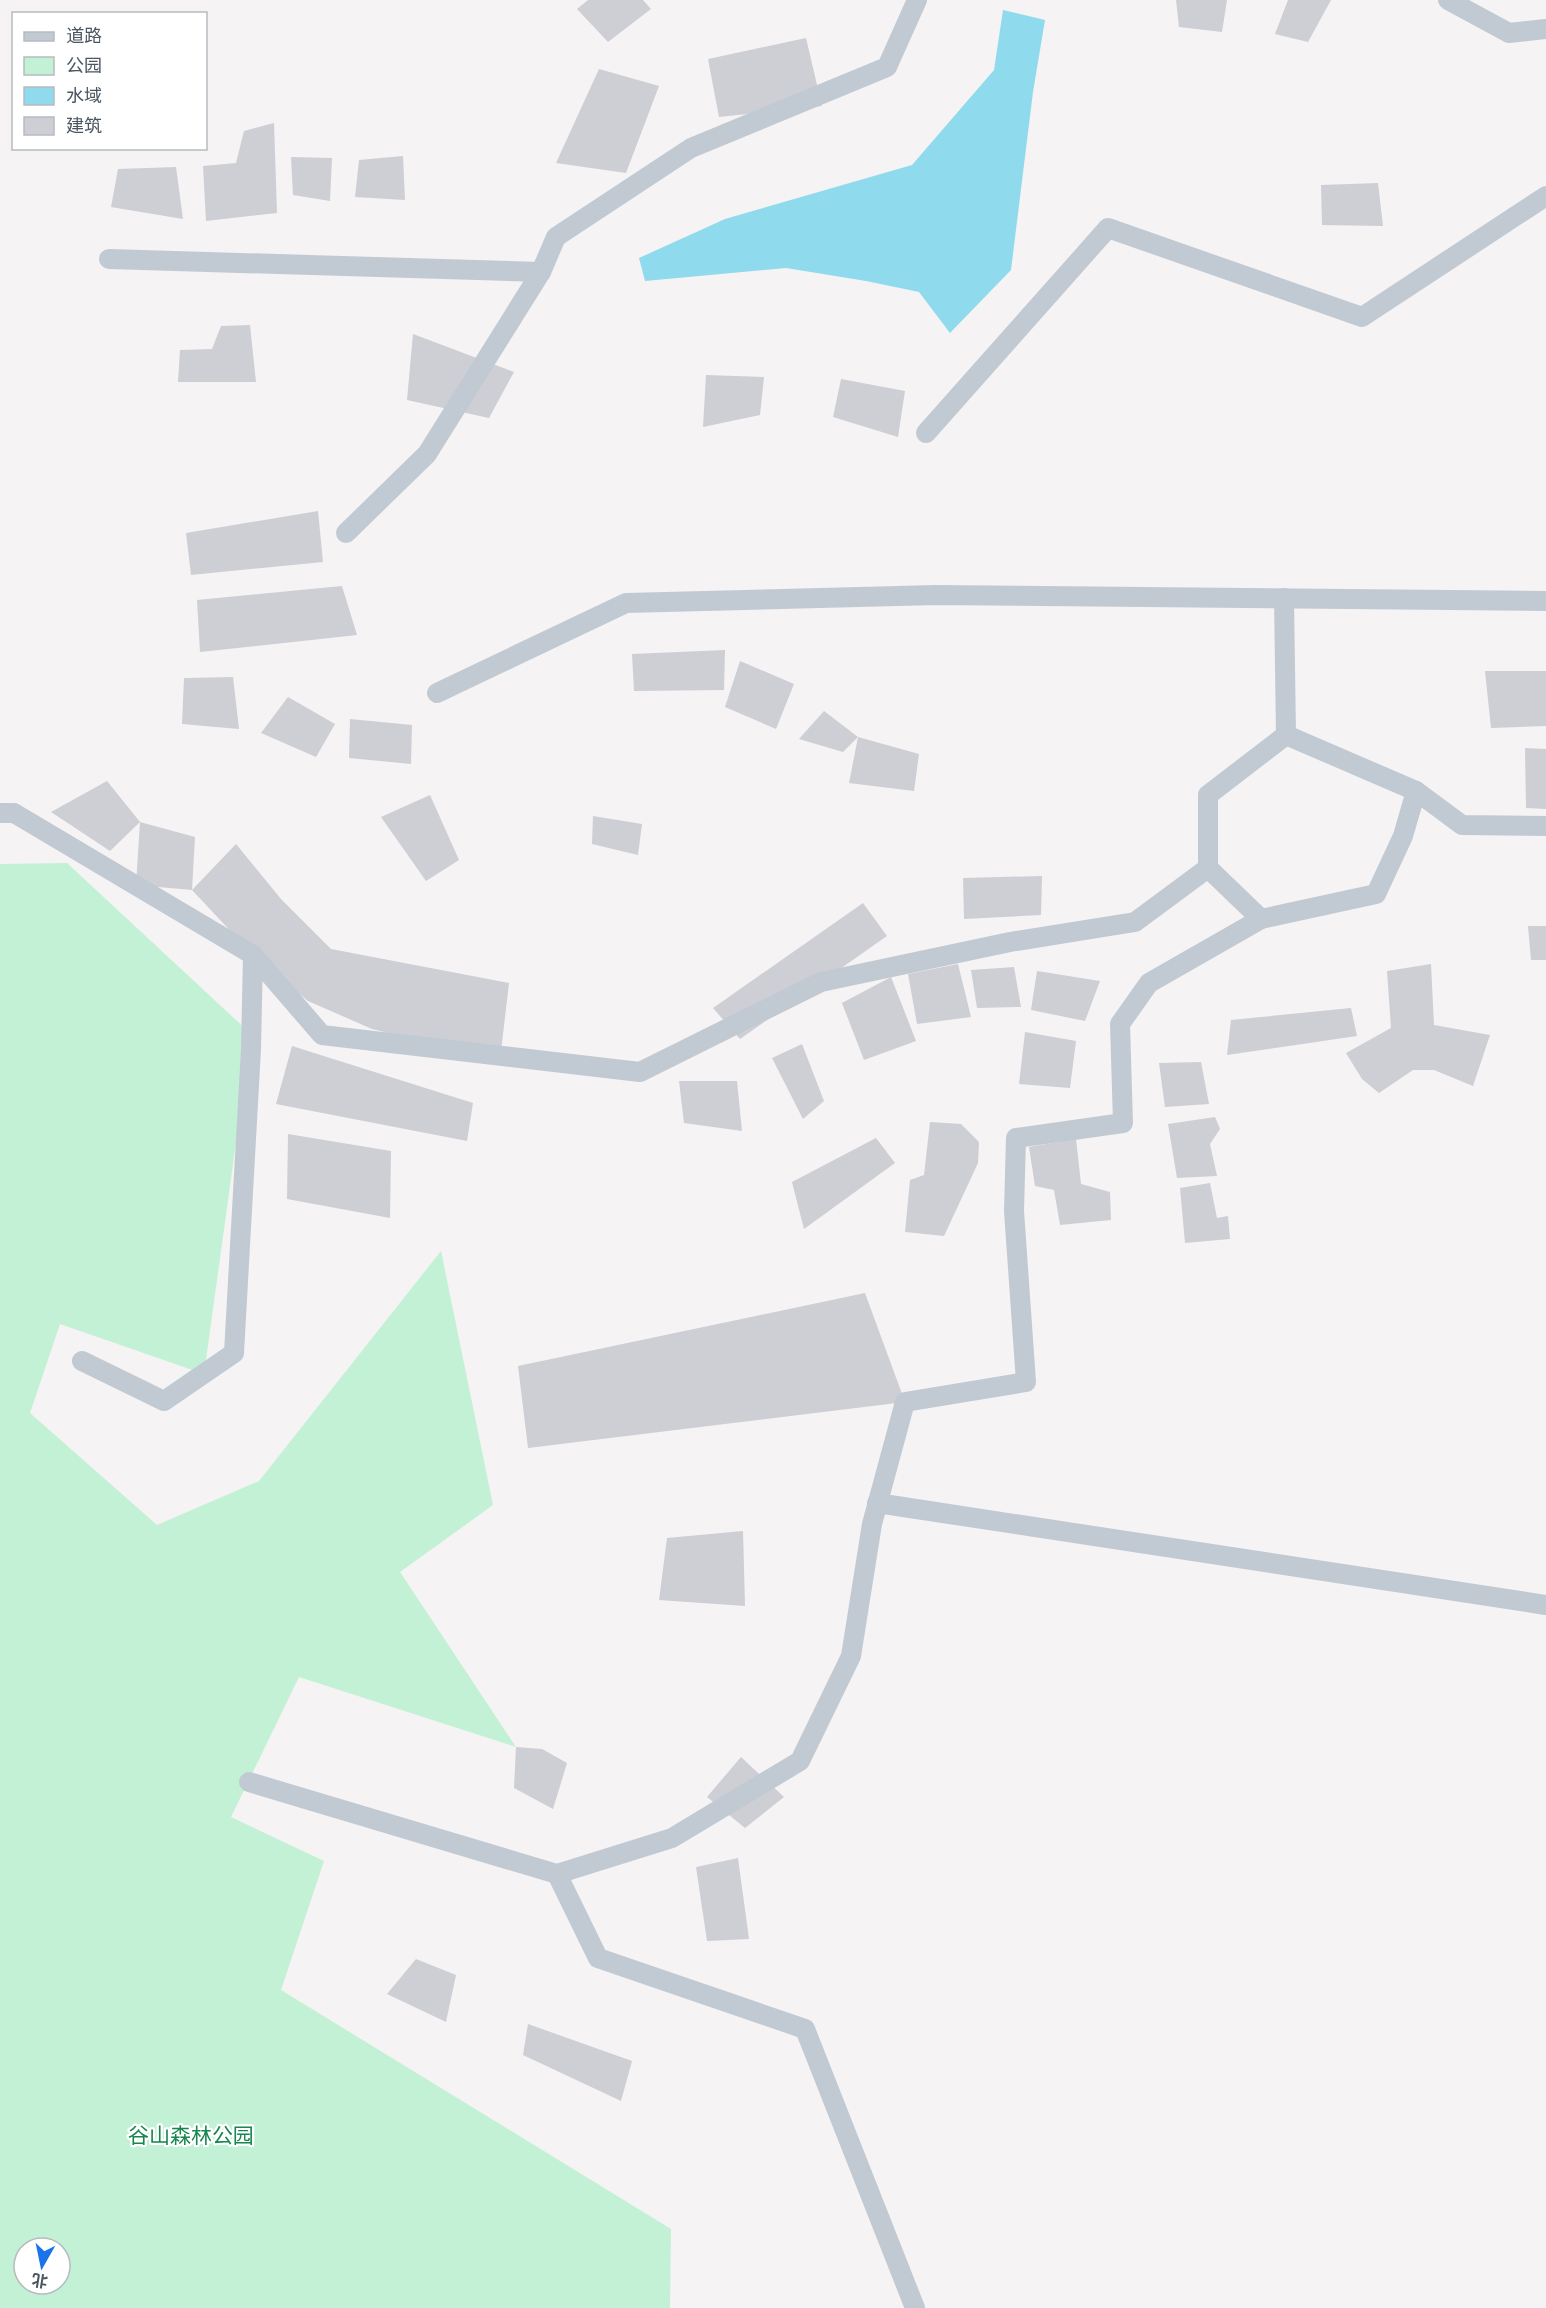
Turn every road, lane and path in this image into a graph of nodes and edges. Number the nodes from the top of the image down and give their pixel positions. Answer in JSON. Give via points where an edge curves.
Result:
{"nodes":[{"id":1,"x":917,"y":0,"type":"edge"},
{"id":2,"x":1448,"y":0,"type":"edge"},
{"id":3,"x":1546,"y":29,"type":"edge"},
{"id":4,"x":1546,"y":196,"type":"edge"},
{"id":5,"x":109,"y":259,"type":"dead end"},
{"id":6,"x":541,"y":272,"type":"junction"},
{"id":7,"x":926,"y":433,"type":"dead end"},
{"id":8,"x":346,"y":533,"type":"dead end"},
{"id":9,"x":1284,"y":598,"type":"junction"},
{"id":10,"x":1546,"y":601,"type":"edge"},
{"id":11,"x":437,"y":693,"type":"dead end"},
{"id":12,"x":1286,"y":735,"type":"junction"},
{"id":13,"x":1416,"y":791,"type":"junction"},
{"id":14,"x":0,"y":813,"type":"edge"},
{"id":15,"x":1546,"y":826,"type":"edge"},
{"id":16,"x":1208,"y":868,"type":"junction"},
{"id":17,"x":1261,"y":920,"type":"junction"},
{"id":18,"x":253,"y":955,"type":"junction"},
{"id":19,"x":82,"y":1361,"type":"dead end"},
{"id":20,"x":878,"y":1503,"type":"junction"},
{"id":21,"x":1546,"y":1605,"type":"edge"},
{"id":22,"x":249,"y":1782,"type":"dead end"},
{"id":23,"x":557,"y":1874,"type":"junction"},
{"id":24,"x":915,"y":2308,"type":"edge"}],
"edges":[{"from":1,"to":6,"type":"street","via":[[887,67],[691,148],[556,237]]},
{"from":2,"to":3,"type":"street","via":[[1509,33]]},
{"from":4,"to":7,"type":"street","via":[[1362,317],[1108,228]]},
{"from":5,"to":6,"type":"street"},
{"from":6,"to":8,"type":"street","via":[[427,454]]},
{"from":9,"to":10,"type":"street"},
{"from":9,"to":11,"type":"street","via":[[936,595],[626,603]]},
{"from":9,"to":12,"type":"street"},
{"from":12,"to":13,"type":"street"},
{"from":12,"to":16,"type":"street","via":[[1208,795]]},
{"from":13,"to":15,"type":"street","via":[[1462,825]]},
{"from":13,"to":17,"type":"street","via":[[1403,836],[1376,894]]},
{"from":14,"to":18,"type":"street","via":[[14,813]]},
{"from":16,"to":17,"type":"street"},
{"from":16,"to":18,"type":"street","via":[[1135,922],[1010,942],[821,982],[640,1072],[322,1035]]},
{"from":17,"to":20,"type":"street","via":[[1149,983],[1120,1024],[1123,1123],[1016,1138],[1014,1211],[1026,1382],[905,1402]]},
{"from":18,"to":19,"type":"street","via":[[234,1353],[164,1401]]},
{"from":20,"to":21,"type":"street"},
{"from":20,"to":23,"type":"street","via":[[851,1656],[800,1761],[672,1838]]},
{"from":22,"to":23,"type":"street"},
{"from":23,"to":24,"type":"street","via":[[598,1958],[805,2029]]}]}
